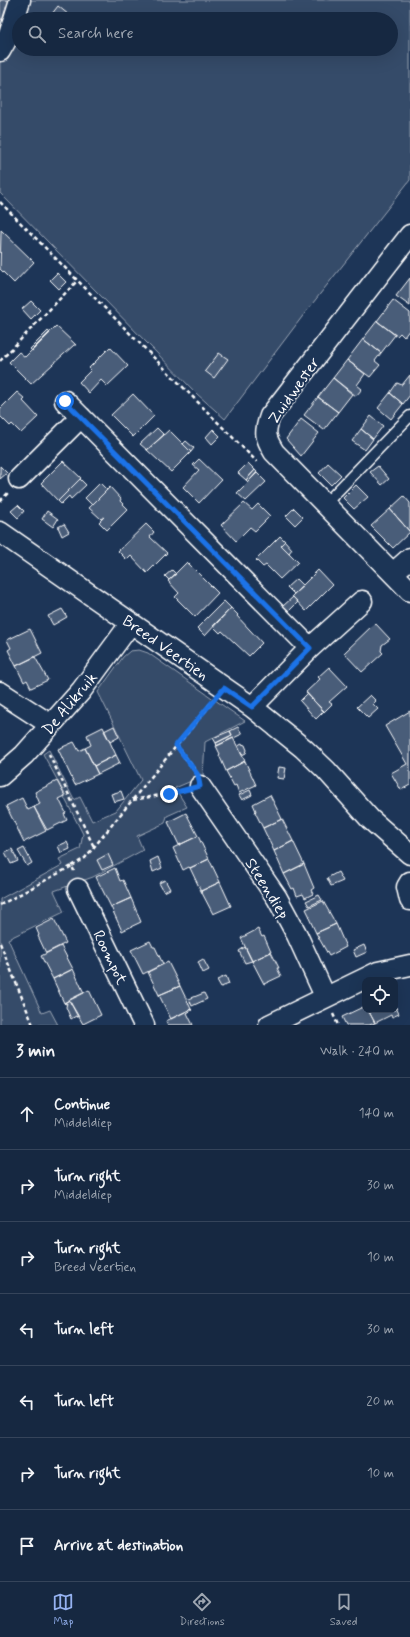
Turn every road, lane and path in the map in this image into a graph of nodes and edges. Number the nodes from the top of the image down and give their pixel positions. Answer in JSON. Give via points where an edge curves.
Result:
{"nodes":[{"id":1,"x":20,"y":0,"type":"edge"},
{"id":2,"x":16,"y":12,"type":"edge"},
{"id":3,"x":12,"y":25,"type":"edge"},
{"id":4,"x":0,"y":51,"type":"edge"},
{"id":5,"x":0,"y":202,"type":"edge"},
{"id":6,"x":410,"y":235,"type":"edge"},
{"id":7,"x":77,"y":281,"type":"junction"},
{"id":8,"x":0,"y":361,"type":"edge"},
{"id":9,"x":65,"y":401,"type":"dead end"},
{"id":10,"x":410,"y":416,"type":"edge"},
{"id":11,"x":81,"y":417,"type":"junction"},
{"id":12,"x":262,"y":467,"type":"dead end"},
{"id":13,"x":19,"y":479,"type":"dead end"},
{"id":14,"x":325,"y":504,"type":"junction"},
{"id":15,"x":0,"y":532,"type":"edge"},
{"id":16,"x":410,"y":558,"type":"edge"},
{"id":17,"x":393,"y":573,"type":"junction"},
{"id":18,"x":410,"y":590,"type":"edge"},
{"id":19,"x":362,"y":601,"type":"dead end"},
{"id":20,"x":131,"y":623,"type":"junction"},
{"id":21,"x":310,"y":648,"type":"junction"},
{"id":22,"x":224,"y":688,"type":"junction"},
{"id":23,"x":0,"y":692,"type":"edge"},
{"id":24,"x":252,"y":707,"type":"junction"},
{"id":25,"x":46,"y":731,"type":"junction"},
{"id":26,"x":176,"y":745,"type":"junction"},
{"id":27,"x":0,"y":776,"type":"edge"},
{"id":28,"x":200,"y":786,"type":"junction"},
{"id":29,"x":133,"y":800,"type":"junction"},
{"id":30,"x":94,"y":847,"type":"junction"},
{"id":31,"x":410,"y":854,"type":"edge"},
{"id":32,"x":72,"y":866,"type":"junction"},
{"id":33,"x":410,"y":882,"type":"edge"},
{"id":34,"x":78,"y":889,"type":"joint"},
{"id":35,"x":410,"y":900,"type":"edge"},
{"id":36,"x":0,"y":905,"type":"edge"},
{"id":37,"x":0,"y":943,"type":"edge"},
{"id":38,"x":410,"y":965,"type":"edge"},
{"id":39,"x":325,"y":996,"type":"junction"},
{"id":40,"x":33,"y":1025,"type":"edge"},
{"id":41,"x":144,"y":1025,"type":"edge"},
{"id":42,"x":269,"y":1025,"type":"edge"}],
"edges":[{"from":1,"to":2,"type":"street"},
{"from":3,"to":4,"type":"street"},
{"from":5,"to":7,"type":"path"},
{"from":6,"to":14,"type":"street","name":"Zuidwester","via":[[270,416],[266,428],[267,441],[274,452]]},
{"from":7,"to":8,"type":"path"},
{"from":7,"to":12,"type":"path"},
{"from":9,"to":11,"type":"street"},
{"from":10,"to":14,"type":"lane"},
{"from":11,"to":13,"type":"street"},
{"from":11,"to":21,"type":"street"},
{"from":14,"to":17,"type":"street","name":"Zuidwester"},
{"from":15,"to":20,"type":"street","name":"Breed Veertien"},
{"from":16,"to":17,"type":"street"},
{"from":17,"to":18,"type":"street","name":"Zuidwester"},
{"from":19,"to":21,"type":"street"},
{"from":20,"to":22,"type":"street","name":"Breed Veertien"},
{"from":20,"to":25,"type":"street","name":"De Alikruik","via":[[81,691]]},
{"from":21,"to":24,"type":"street"},
{"from":22,"to":24,"type":"street","name":"Breed Veertien"},
{"from":22,"to":26,"type":"path"},
{"from":23,"to":25,"type":"street"},
{"from":24,"to":31,"type":"street","name":"Breed Veertien","via":[[303,748],[370,819]]},
{"from":25,"to":27,"type":"street","name":"De Alikruik"},
{"from":25,"to":30,"type":"path"},
{"from":26,"to":28,"type":"path","via":[[198,775]]},
{"from":26,"to":29,"type":"path"},
{"from":28,"to":29,"type":"path"},
{"from":28,"to":39,"type":"street","name":"Steendiep","via":[[277,898]]},
{"from":29,"to":30,"type":"path"},
{"from":30,"to":32,"type":"path","via":[[85,858]]},
{"from":32,"to":34,"type":"path"},
{"from":32,"to":36,"type":"path"},
{"from":33,"to":35,"type":"street","via":[[407,887]]},
{"from":34,"to":41,"type":"street","name":"Roompot"},
{"from":37,"to":40,"type":"path"},
{"from":38,"to":39,"type":"street","via":[[378,972]]},
{"from":39,"to":42,"type":"street"}]}
